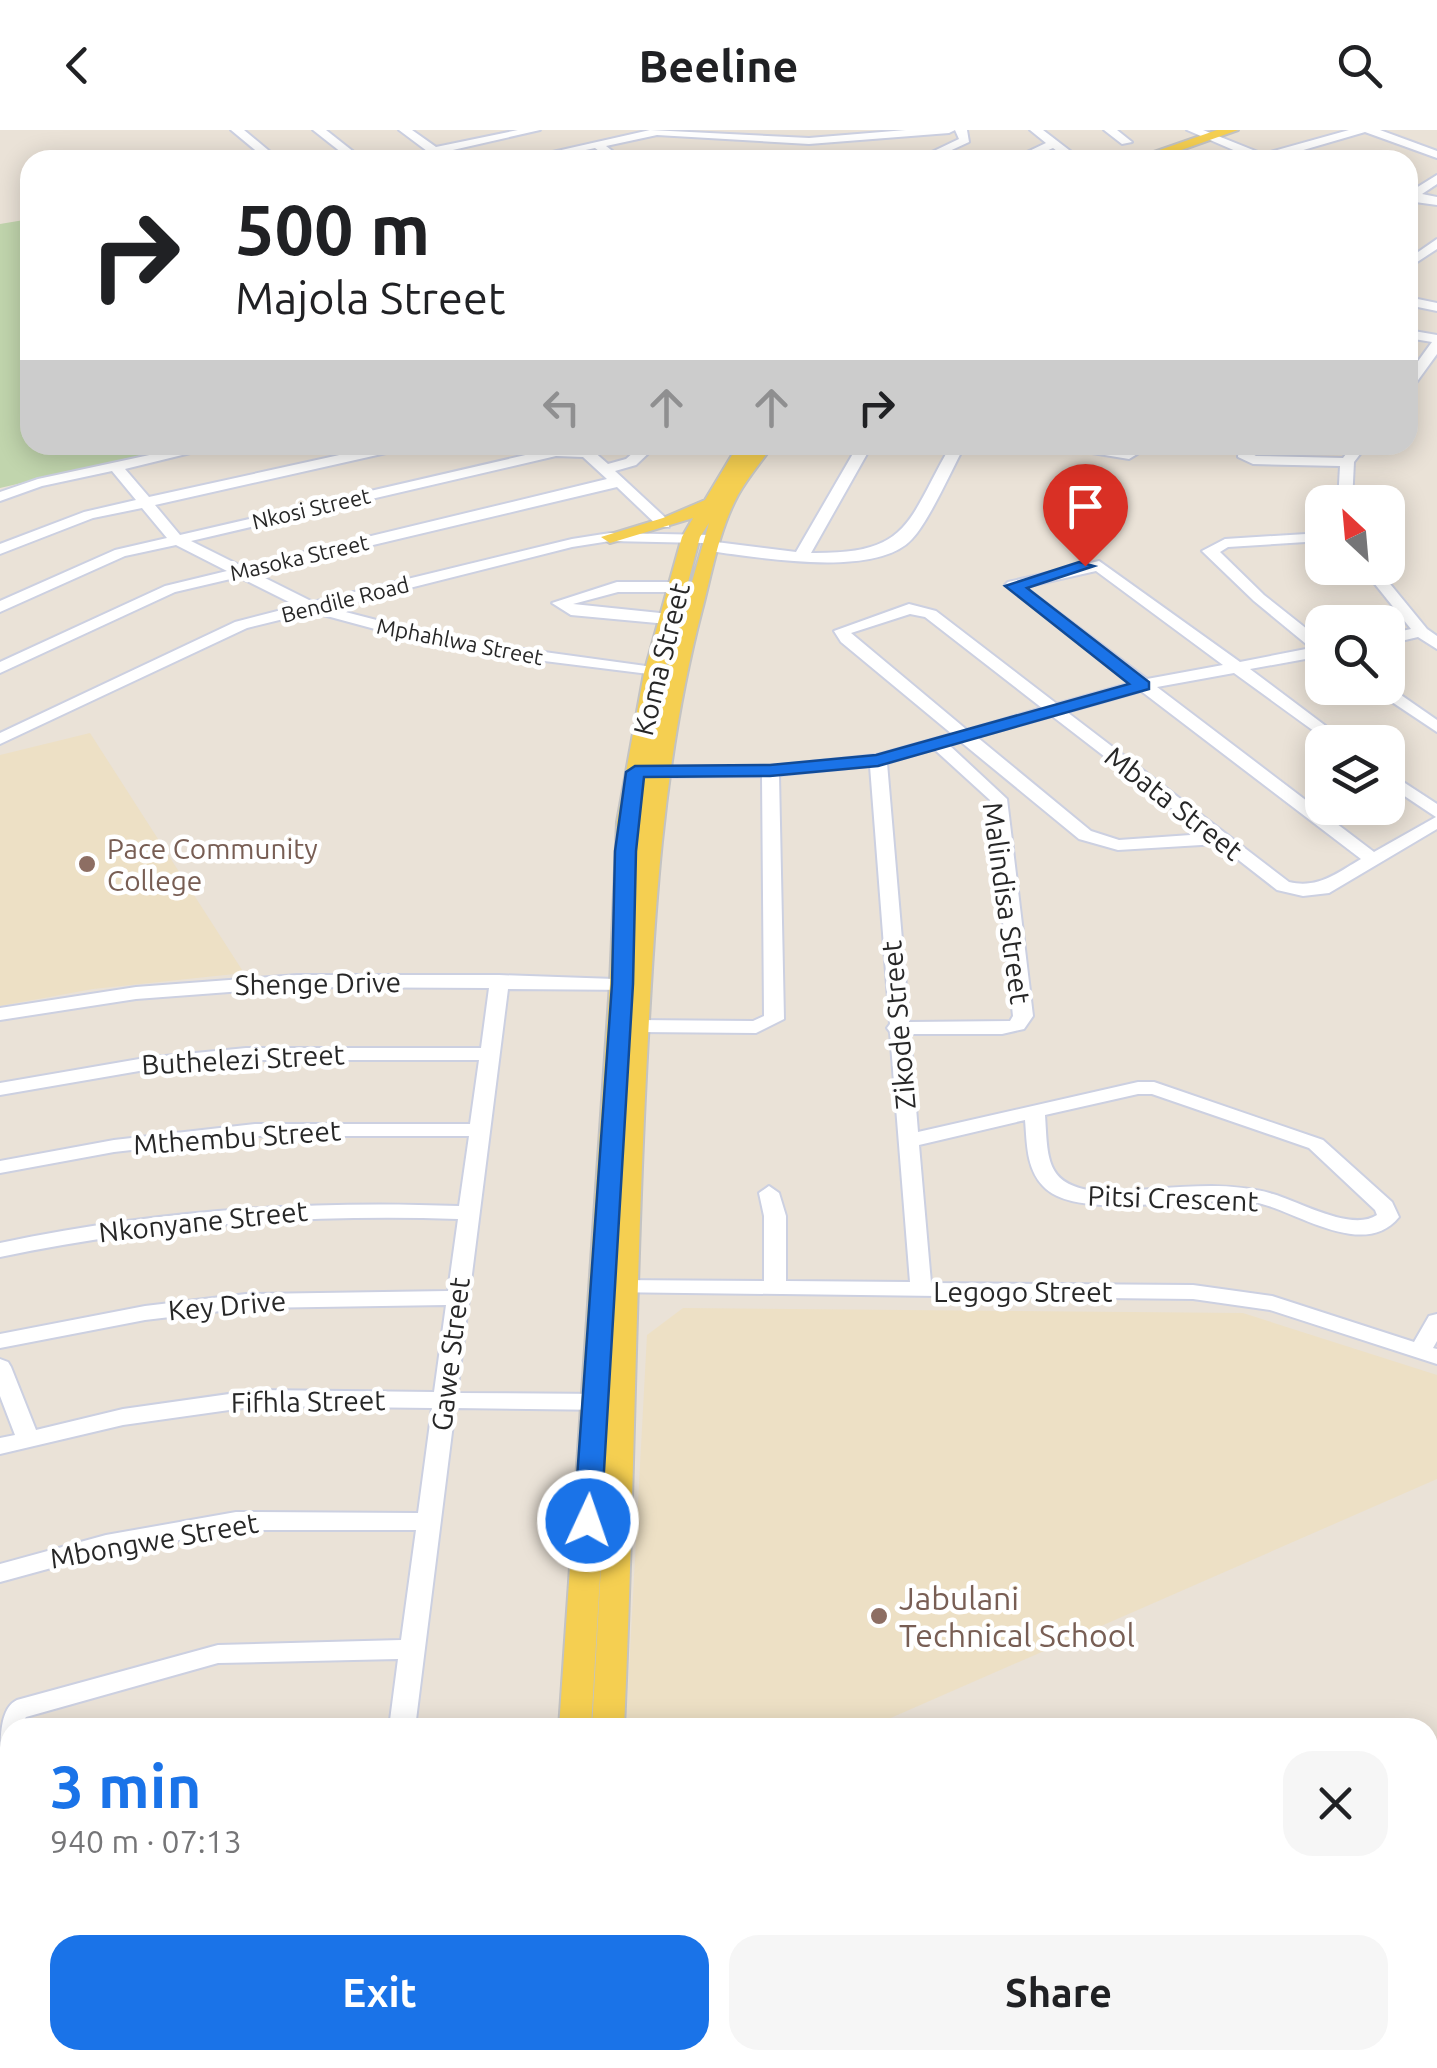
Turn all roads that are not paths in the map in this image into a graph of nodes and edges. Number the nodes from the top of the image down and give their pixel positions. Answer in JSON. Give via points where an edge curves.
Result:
{"nodes":[{"id":1,"x":236,"y":130,"type":"edge"},
{"id":2,"x":319,"y":130,"type":"edge"},
{"id":3,"x":405,"y":130,"type":"edge"},
{"id":4,"x":534,"y":130,"type":"edge"},
{"id":5,"x":949,"y":130,"type":"edge"},
{"id":6,"x":961,"y":130,"type":"edge"},
{"id":7,"x":1036,"y":130,"type":"edge"},
{"id":8,"x":1110,"y":130,"type":"edge"},
{"id":9,"x":1230,"y":130,"type":"edge"},
{"id":10,"x":1365,"y":130,"type":"edge"},
{"id":11,"x":1201,"y":133,"type":"edge"},
{"id":12,"x":500,"y":138,"type":"junction"},
{"id":13,"x":1126,"y":142,"type":"dead end"},
{"id":14,"x":596,"y":144,"type":"junction"},
{"id":15,"x":1054,"y":144,"type":"junction"},
{"id":16,"x":261,"y":150,"type":"edge"},
{"id":17,"x":345,"y":150,"type":"edge"},
{"id":18,"x":434,"y":150,"type":"joint"},
{"id":19,"x":519,"y":150,"type":"edge"},
{"id":20,"x":571,"y":150,"type":"edge"},
{"id":21,"x":604,"y":150,"type":"edge"},
{"id":22,"x":942,"y":150,"type":"edge"},
{"id":23,"x":1040,"y":150,"type":"edge"},
{"id":24,"x":1062,"y":150,"type":"edge"},
{"id":25,"x":1149,"y":150,"type":"edge"},
{"id":26,"x":1161,"y":150,"type":"edge"},
{"id":27,"x":1239,"y":150,"type":"edge"},
{"id":28,"x":1292,"y":150,"type":"edge"},
{"id":29,"x":1437,"y":155,"type":"edge"},
{"id":30,"x":1437,"y":342,"type":"edge"},
{"id":31,"x":1418,"y":365,"type":"edge"},
{"id":32,"x":168,"y":455,"type":"edge"},
{"id":33,"x":359,"y":455,"type":"edge"},
{"id":34,"x":544,"y":455,"type":"edge"},
{"id":35,"x":589,"y":455,"type":"edge"},
{"id":36,"x":639,"y":455,"type":"edge"},
{"id":37,"x":741,"y":455,"type":"edge"},
{"id":38,"x":757,"y":455,"type":"edge"},
{"id":39,"x":858,"y":455,"type":"edge"},
{"id":40,"x":952,"y":455,"type":"edge"},
{"id":41,"x":1244,"y":455,"type":"edge"},
{"id":42,"x":1352,"y":455,"type":"edge"},
{"id":43,"x":1346,"y":462,"type":"junction"},
{"id":44,"x":116,"y":466,"type":"junction"},
{"id":45,"x":610,"y":478,"type":"junction"},
{"id":46,"x":1345,"y":485,"type":"edge"},
{"id":47,"x":0,"y":497,"type":"edge"},
{"id":48,"x":145,"y":502,"type":"junction"},
{"id":49,"x":709,"y":504,"type":"junction"},
{"id":50,"x":664,"y":524,"type":"junction"},
{"id":51,"x":610,"y":537,"type":"junction"},
{"id":52,"x":1305,"y":538,"type":"edge"},
{"id":53,"x":176,"y":539,"type":"junction"},
{"id":54,"x":704,"y":541,"type":"junction"},
{"id":55,"x":0,"y":549,"type":"edge"},
{"id":56,"x":800,"y":556,"type":"junction"},
{"id":57,"x":234,"y":571,"type":"junction"},
{"id":58,"x":1384,"y":585,"type":"edge"},
{"id":59,"x":680,"y":587,"type":"junction"},
{"id":60,"x":310,"y":607,"type":"junction"},
{"id":61,"x":0,"y":608,"type":"edge"},
{"id":62,"x":680,"y":620,"type":"junction"},
{"id":63,"x":1421,"y":632,"type":"junction"},
{"id":64,"x":1405,"y":635,"type":"edge"},
{"id":65,"x":1305,"y":636,"type":"edge"},
{"id":66,"x":1437,"y":644,"type":"edge"},
{"id":67,"x":1305,"y":653,"type":"edge"},
{"id":68,"x":0,"y":668,"type":"edge"},
{"id":69,"x":1233,"y":668,"type":"junction"},
{"id":70,"x":664,"y":674,"type":"junction"},
{"id":71,"x":1143,"y":686,"type":"junction"},
{"id":72,"x":1404,"y":705,"type":"edge"},
{"id":73,"x":1056,"y":710,"type":"junction"},
{"id":74,"x":1315,"y":725,"type":"edge"},
{"id":75,"x":1437,"y":727,"type":"edge"},
{"id":76,"x":964,"y":736,"type":"junction"},
{"id":77,"x":0,"y":738,"type":"edge"},
{"id":78,"x":937,"y":743,"type":"junction"},
{"id":79,"x":878,"y":760,"type":"junction"},
{"id":80,"x":770,"y":770,"type":"junction"},
{"id":81,"x":646,"y":772,"type":"junction"},
{"id":82,"x":1405,"y":789,"type":"edge"},
{"id":83,"x":1437,"y":812,"type":"edge"},
{"id":84,"x":1437,"y":822,"type":"edge"},
{"id":85,"x":1218,"y":839,"type":"junction"},
{"id":86,"x":1373,"y":860,"type":"junction"},
{"id":87,"x":498,"y":981,"type":"junction"},
{"id":88,"x":631,"y":984,"type":"junction"},
{"id":89,"x":0,"y":1014,"type":"edge"},
{"id":90,"x":637,"y":1026,"type":"junction"},
{"id":91,"x":897,"y":1028,"type":"junction"},
{"id":92,"x":487,"y":1054,"type":"junction"},
{"id":93,"x":0,"y":1089,"type":"edge"},
{"id":94,"x":1035,"y":1112,"type":"junction"},
{"id":95,"x":476,"y":1130,"type":"junction"},
{"id":96,"x":908,"y":1141,"type":"junction"},
{"id":97,"x":0,"y":1167,"type":"edge"},
{"id":98,"x":770,"y":1193,"type":"dead end"},
{"id":99,"x":467,"y":1213,"type":"junction"},
{"id":100,"x":0,"y":1250,"type":"edge"},
{"id":101,"x":612,"y":1287,"type":"junction"},
{"id":102,"x":775,"y":1288,"type":"junction"},
{"id":103,"x":921,"y":1290,"type":"junction"},
{"id":104,"x":456,"y":1298,"type":"junction"},
{"id":105,"x":1437,"y":1321,"type":"edge"},
{"id":106,"x":0,"y":1341,"type":"edge"},
{"id":107,"x":1428,"y":1354,"type":"edge"},
{"id":108,"x":0,"y":1367,"type":"edge"},
{"id":109,"x":445,"y":1399,"type":"junction"},
{"id":110,"x":608,"y":1402,"type":"junction"},
{"id":111,"x":28,"y":1439,"type":"junction"},
{"id":112,"x":0,"y":1446,"type":"edge"},
{"id":113,"x":430,"y":1522,"type":"junction"},
{"id":114,"x":0,"y":1573,"type":"edge"},
{"id":115,"x":412,"y":1649,"type":"junction"},
{"id":116,"x":7,"y":1718,"type":"edge"},
{"id":117,"x":403,"y":1718,"type":"edge"},
{"id":118,"x":577,"y":1718,"type":"edge"},
{"id":119,"x":608,"y":1718,"type":"edge"}],
"edges":[{"from":1,"to":16,"type":"street"},
{"from":2,"to":17,"type":"street"},
{"from":3,"to":18,"type":"street"},
{"from":4,"to":12,"type":"street"},
{"from":5,"to":14,"type":"street","via":[[809,141],[658,132]]},
{"from":6,"to":22,"type":"street","via":[[965,140]]},
{"from":7,"to":15,"type":"street"},
{"from":8,"to":13,"type":"street"},
{"from":9,"to":11,"type":"main road"},
{"from":10,"to":28,"type":"street"},
{"from":10,"to":29,"type":"street"},
{"from":11,"to":25,"type":"main road"},
{"from":11,"to":26,"type":"main road"},
{"from":11,"to":27,"type":"street"},
{"from":12,"to":18,"type":"street"},
{"from":12,"to":19,"type":"street"},
{"from":14,"to":20,"type":"street"},
{"from":14,"to":21,"type":"street"},
{"from":15,"to":23,"type":"street"},
{"from":15,"to":24,"type":"street"},
{"from":30,"to":31,"type":"street"},
{"from":32,"to":44,"type":"street"},
{"from":33,"to":48,"type":"street"},
{"from":34,"to":53,"type":"street","name":"Nkosi Street"},
{"from":35,"to":45,"type":"street","name":"Nkosi Street"},
{"from":36,"to":45,"type":"street","name":"Masoka Street"},
{"from":37,"to":49,"type":"main road","name":"Koma Street"},
{"from":38,"to":54,"type":"main road","name":"Koma Street"},
{"from":39,"to":56,"type":"street"},
{"from":40,"to":56,"type":"street","name":"Bendile Road","via":[[898,545],[850,556]]},
{"from":41,"to":43,"type":"street"},
{"from":42,"to":43,"type":"street"},
{"from":43,"to":46,"type":"street"},
{"from":44,"to":47,"type":"street"},
{"from":44,"to":48,"type":"street","name":"Mphahlwa Street"},
{"from":45,"to":50,"type":"street","name":"Nkosi Street"},
{"from":45,"to":57,"type":"street","name":"Masoka Street"},
{"from":48,"to":53,"type":"street","name":"Mphahlwa Street"},
{"from":48,"to":55,"type":"street","via":[[62,522]]},
{"from":49,"to":50,"type":"main road"},
{"from":49,"to":54,"type":"main road","name":"Koma Street"},
{"from":50,"to":51,"type":"main road"},
{"from":51,"to":54,"type":"street","name":"Bendile Road"},
{"from":51,"to":60,"type":"street","name":"Bendile Road"},
{"from":52,"to":65,"type":"street","via":[[1225,543],[1210,550]]},
{"from":53,"to":57,"type":"street","name":"Mphahlwa Street"},
{"from":53,"to":61,"type":"street","name":"Nkosi Street","via":[[120,553]]},
{"from":54,"to":56,"type":"street","name":"Bendile Road"},
{"from":54,"to":59,"type":"main road","name":"Koma Street"},
{"from":54,"to":62,"type":"main road","name":"Koma Street"},
{"from":57,"to":60,"type":"street","name":"Mphahlwa Street"},
{"from":57,"to":68,"type":"street","name":"Masoka Street","via":[[162,592]]},
{"from":58,"to":63,"type":"street"},
{"from":59,"to":62,"type":"main road","name":"Koma Street"},
{"from":59,"to":62,"type":"street","via":[[617,586],[560,603],[571,610]]},
{"from":60,"to":70,"type":"street","name":"Mphahlwa Street","via":[[450,644]]},
{"from":60,"to":77,"type":"street","name":"Bendile Road","via":[[222,632]]},
{"from":62,"to":70,"type":"main road","name":"Koma Street"},
{"from":63,"to":64,"type":"street"},
{"from":63,"to":66,"type":"street"},
{"from":67,"to":69,"type":"street"},
{"from":69,"to":71,"type":"street"},
{"from":69,"to":71,"type":"street","via":[[1099,566],[1014,584]]},
{"from":69,"to":74,"type":"street"},
{"from":70,"to":81,"type":"main road","name":"Koma Street"},
{"from":71,"to":73,"type":"street"},
{"from":71,"to":86,"type":"street"},
{"from":72,"to":75,"type":"street"},
{"from":73,"to":76,"type":"street"},
{"from":73,"to":76,"type":"street","name":"Mbata Street","via":[[922,610],[845,627],[842,634]]},
{"from":73,"to":85,"type":"street","name":"Mbata Street"},
{"from":76,"to":78,"type":"street"},
{"from":76,"to":85,"type":"street","via":[[1095,840],[1118,845]]},
{"from":78,"to":79,"type":"street"},
{"from":78,"to":91,"type":"street","name":"Malindisa Street","via":[[998,800],[1023,1018],[1005,1027]]},
{"from":79,"to":80,"type":"street"},
{"from":79,"to":91,"type":"street","name":"Zikode Street"},
{"from":80,"to":81,"type":"street"},
{"from":80,"to":90,"type":"street","via":[[774,1019],[752,1027]]},
{"from":81,"to":88,"type":"main road","name":"Koma Street"},
{"from":82,"to":83,"type":"street"},
{"from":84,"to":86,"type":"street"},
{"from":85,"to":86,"type":"street","name":"Mbata Street","via":[[1282,886],[1303,892],[1323,889]]},
{"from":87,"to":88,"type":"street","name":"Shenge Drive"},
{"from":87,"to":89,"type":"street","name":"Shenge Drive","via":[[203,986]]},
{"from":87,"to":92,"type":"street","name":"Gawe Street"},
{"from":88,"to":90,"type":"main road","name":"Koma Street"},
{"from":88,"to":101,"type":"main road","name":"Koma Street"},
{"from":90,"to":101,"type":"main road","name":"Koma Street"},
{"from":91,"to":96,"type":"street","name":"Zikode Street"},
{"from":92,"to":93,"type":"street","name":"Buthelezi Street","via":[[246,1054]]},
{"from":92,"to":95,"type":"street","name":"Gawe Street"},
{"from":94,"to":94,"type":"street","name":"Pitsi Crescent","via":[[1041,1174],[1070,1194],[1256,1197],[1352,1228],[1374,1227],[1388,1217],[1385,1206],[1316,1144],[1159,1089],[1142,1087]]},
{"from":94,"to":96,"type":"street","name":"Pitsi Crescent"},
{"from":95,"to":97,"type":"street","name":"Mthembu Street","via":[[255,1130]]},
{"from":95,"to":99,"type":"street","name":"Gawe Street"},
{"from":96,"to":103,"type":"street","name":"Zikode Street"},
{"from":98,"to":102,"type":"street"},
{"from":99,"to":100,"type":"street","name":"Nkonyane Street","via":[[259,1210]]},
{"from":99,"to":104,"type":"street","name":"Gawe Street"},
{"from":101,"to":102,"type":"street","name":"Legogo Street"},
{"from":101,"to":110,"type":"main road","name":"Koma Street"},
{"from":102,"to":103,"type":"street","name":"Legogo Street"},
{"from":103,"to":107,"type":"street","name":"Legogo Street","via":[[1237,1296]]},
{"from":104,"to":106,"type":"street","name":"Key Drive","via":[[246,1301]]},
{"from":104,"to":109,"type":"street","name":"Gawe Street"},
{"from":105,"to":107,"type":"street"},
{"from":108,"to":111,"type":"street"},
{"from":109,"to":110,"type":"street","name":"Fifhla Street"},
{"from":109,"to":111,"type":"street","name":"Fifhla Street","via":[[257,1398],[175,1407]]},
{"from":109,"to":113,"type":"street","name":"Gawe Street"},
{"from":110,"to":118,"type":"main road","name":"Koma Street"},
{"from":110,"to":119,"type":"main road","name":"Koma Street"},
{"from":111,"to":112,"type":"street","name":"Fifhla Street"},
{"from":113,"to":114,"type":"street","name":"Mbongwe Street","via":[[236,1521],[106,1544]]},
{"from":113,"to":115,"type":"street","name":"Gawe Street"},
{"from":115,"to":116,"type":"street","via":[[202,1656],[27,1706]]},
{"from":115,"to":117,"type":"street","name":"Gawe Street"}]}
